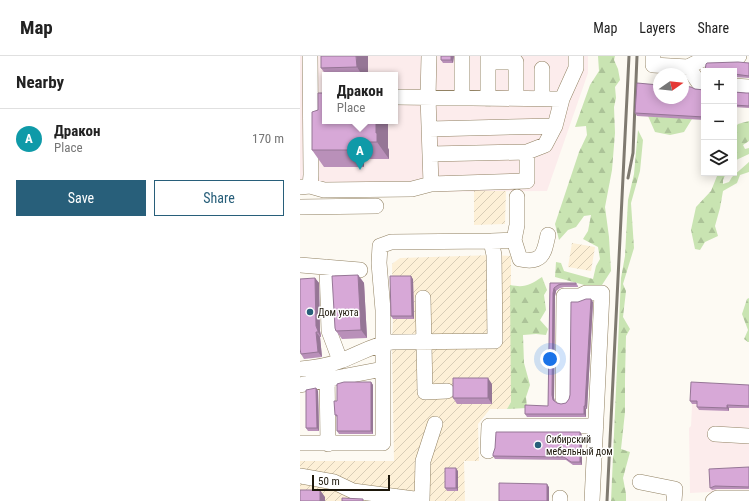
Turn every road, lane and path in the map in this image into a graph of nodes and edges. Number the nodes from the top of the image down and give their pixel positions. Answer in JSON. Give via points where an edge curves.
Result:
{"nodes":[{"id":1,"x":310,"y":56,"type":"edge"},
{"id":2,"x":428,"y":56,"type":"edge"},
{"id":3,"x":462,"y":56,"type":"edge"},
{"id":4,"x":576,"y":56,"type":"edge"},
{"id":5,"x":653,"y":56,"type":"edge"},
{"id":6,"x":739,"y":56,"type":"edge"},
{"id":7,"x":488,"y":59,"type":"edge"},
{"id":8,"x":688,"y":67,"type":"junction"},
{"id":9,"x":542,"y":69,"type":"dead end"},
{"id":10,"x":701,"y":83,"type":"edge"},
{"id":11,"x":737,"y":86,"type":"edge"},
{"id":12,"x":749,"y":87,"type":"edge"},
{"id":13,"x":398,"y":97,"type":"edge"},
{"id":14,"x":428,"y":97,"type":"junction"},
{"id":15,"x":312,"y":98,"type":"edge"},
{"id":16,"x":462,"y":98,"type":"junction"},
{"id":17,"x":516,"y":98,"type":"junction"},
{"id":18,"x":542,"y":98,"type":"junction"},
{"id":19,"x":562,"y":98,"type":"junction"},
{"id":20,"x":488,"y":99,"type":"junction"},
{"id":21,"x":555,"y":126,"type":"junction"},
{"id":22,"x":429,"y":129,"type":"junction"},
{"id":23,"x":527,"y":152,"type":"junction"},
{"id":24,"x":430,"y":154,"type":"junction"},
{"id":25,"x":431,"y":184,"type":"junction"},
{"id":26,"x":305,"y":186,"type":"edge"},
{"id":27,"x":517,"y":196,"type":"dead end"},
{"id":28,"x":376,"y":206,"type":"dead end"},
{"id":29,"x":300,"y":207,"type":"edge"},
{"id":30,"x":548,"y":235,"type":"dead end"},
{"id":31,"x":514,"y":240,"type":"junction"},
{"id":32,"x":492,"y":241,"type":"junction"},
{"id":33,"x":300,"y":265,"type":"edge"},
{"id":34,"x":327,"y":267,"type":"junction"},
{"id":35,"x":360,"y":270,"type":"dead end"},
{"id":36,"x":423,"y":298,"type":"dead end"},
{"id":37,"x":424,"y":342,"type":"junction"},
{"id":38,"x":383,"y":343,"type":"junction"},
{"id":39,"x":331,"y":368,"type":"junction"},
{"id":40,"x":300,"y":369,"type":"edge"},
{"id":41,"x":383,"y":369,"type":"junction"},
{"id":42,"x":300,"y":385,"type":"edge"},
{"id":43,"x":447,"y":391,"type":"dead end"},
{"id":44,"x":564,"y":398,"type":"dead end"},
{"id":45,"x":435,"y":424,"type":"dead end"},
{"id":46,"x":596,"y":426,"type":"junction"},
{"id":47,"x":715,"y":434,"type":"dead end"},
{"id":48,"x":749,"y":436,"type":"edge"},
{"id":49,"x":300,"y":443,"type":"edge"},
{"id":50,"x":328,"y":444,"type":"junction"},
{"id":51,"x":488,"y":451,"type":"dead end"},
{"id":52,"x":300,"y":476,"type":"edge"},
{"id":53,"x":640,"y":482,"type":"dead end"},
{"id":54,"x":385,"y":498,"type":"edge"},
{"id":55,"x":749,"y":498,"type":"edge"},
{"id":56,"x":422,"y":501,"type":"edge"},
{"id":57,"x":592,"y":501,"type":"edge"},
{"id":58,"x":674,"y":501,"type":"edge"},
{"id":59,"x":713,"y":501,"type":"edge"}],
"edges":[{"from":1,"to":15,"type":"lane"},
{"from":2,"to":14,"type":"lane"},
{"from":3,"to":16,"type":"lane"},
{"from":4,"to":19,"type":"lane","via":[[576,68]]},
{"from":5,"to":8,"type":"lane","via":[[653,65]]},
{"from":6,"to":8,"type":"lane","via":[[707,57]]},
{"from":7,"to":17,"type":"lane","via":[[516,62]]},
{"from":7,"to":20,"type":"lane"},
{"from":8,"to":10,"type":"lane"},
{"from":9,"to":18,"type":"lane"},
{"from":11,"to":12,"type":"lane"},
{"from":13,"to":14,"type":"lane"},
{"from":14,"to":16,"type":"lane"},
{"from":14,"to":22,"type":"lane"},
{"from":15,"to":26,"type":"lane","via":[[311,175]]},
{"from":16,"to":20,"type":"lane"},
{"from":17,"to":18,"type":"lane"},
{"from":17,"to":20,"type":"lane"},
{"from":18,"to":19,"type":"lane"},
{"from":19,"to":21,"type":"lane"},
{"from":21,"to":22,"type":"lane"},
{"from":21,"to":23,"type":"lane","via":[[544,145]]},
{"from":22,"to":24,"type":"lane"},
{"from":23,"to":24,"type":"lane"},
{"from":23,"to":25,"type":"lane","via":[[527,181]]},
{"from":24,"to":25,"type":"lane"},
{"from":25,"to":26,"type":"lane","via":[[412,189],[324,190]]},
{"from":27,"to":31,"type":"lane"},
{"from":28,"to":29,"type":"lane"},
{"from":30,"to":31,"type":"lane","via":[[544,253],[538,259],[528,261],[520,259]]},
{"from":31,"to":32,"type":"lane"},
{"from":32,"to":37,"type":"lane","via":[[495,341]]},
{"from":32,"to":38,"type":"lane","via":[[391,242],[380,246]]},
{"from":33,"to":34,"type":"lane"},
{"from":34,"to":35,"type":"lane"},
{"from":34,"to":39,"type":"lane","via":[[328,331],[338,355]]},
{"from":36,"to":37,"type":"lane"},
{"from":37,"to":38,"type":"lane"},
{"from":37,"to":43,"type":"lane","via":[[425,392]]},
{"from":38,"to":39,"type":"lane"},
{"from":38,"to":41,"type":"lane"},
{"from":39,"to":40,"type":"lane"},
{"from":39,"to":41,"type":"lane"},
{"from":39,"to":42,"type":"lane"},
{"from":39,"to":50,"type":"lane"},
{"from":41,"to":50,"type":"lane","via":[[383,443]]},
{"from":44,"to":46,"type":"lane","via":[[564,296],[602,293]]},
{"from":45,"to":56,"type":"lane","via":[[423,461]]},
{"from":46,"to":51,"type":"lane","via":[[489,426]]},
{"from":46,"to":57,"type":"lane"},
{"from":47,"to":48,"type":"lane"},
{"from":49,"to":50,"type":"lane"},
{"from":52,"to":54,"type":"lane","via":[[334,482],[354,491]]},
{"from":53,"to":58,"type":"lane","via":[[675,489]]},
{"from":54,"to":56,"type":"lane"},
{"from":55,"to":59,"type":"lane","via":[[717,498]]}]}
